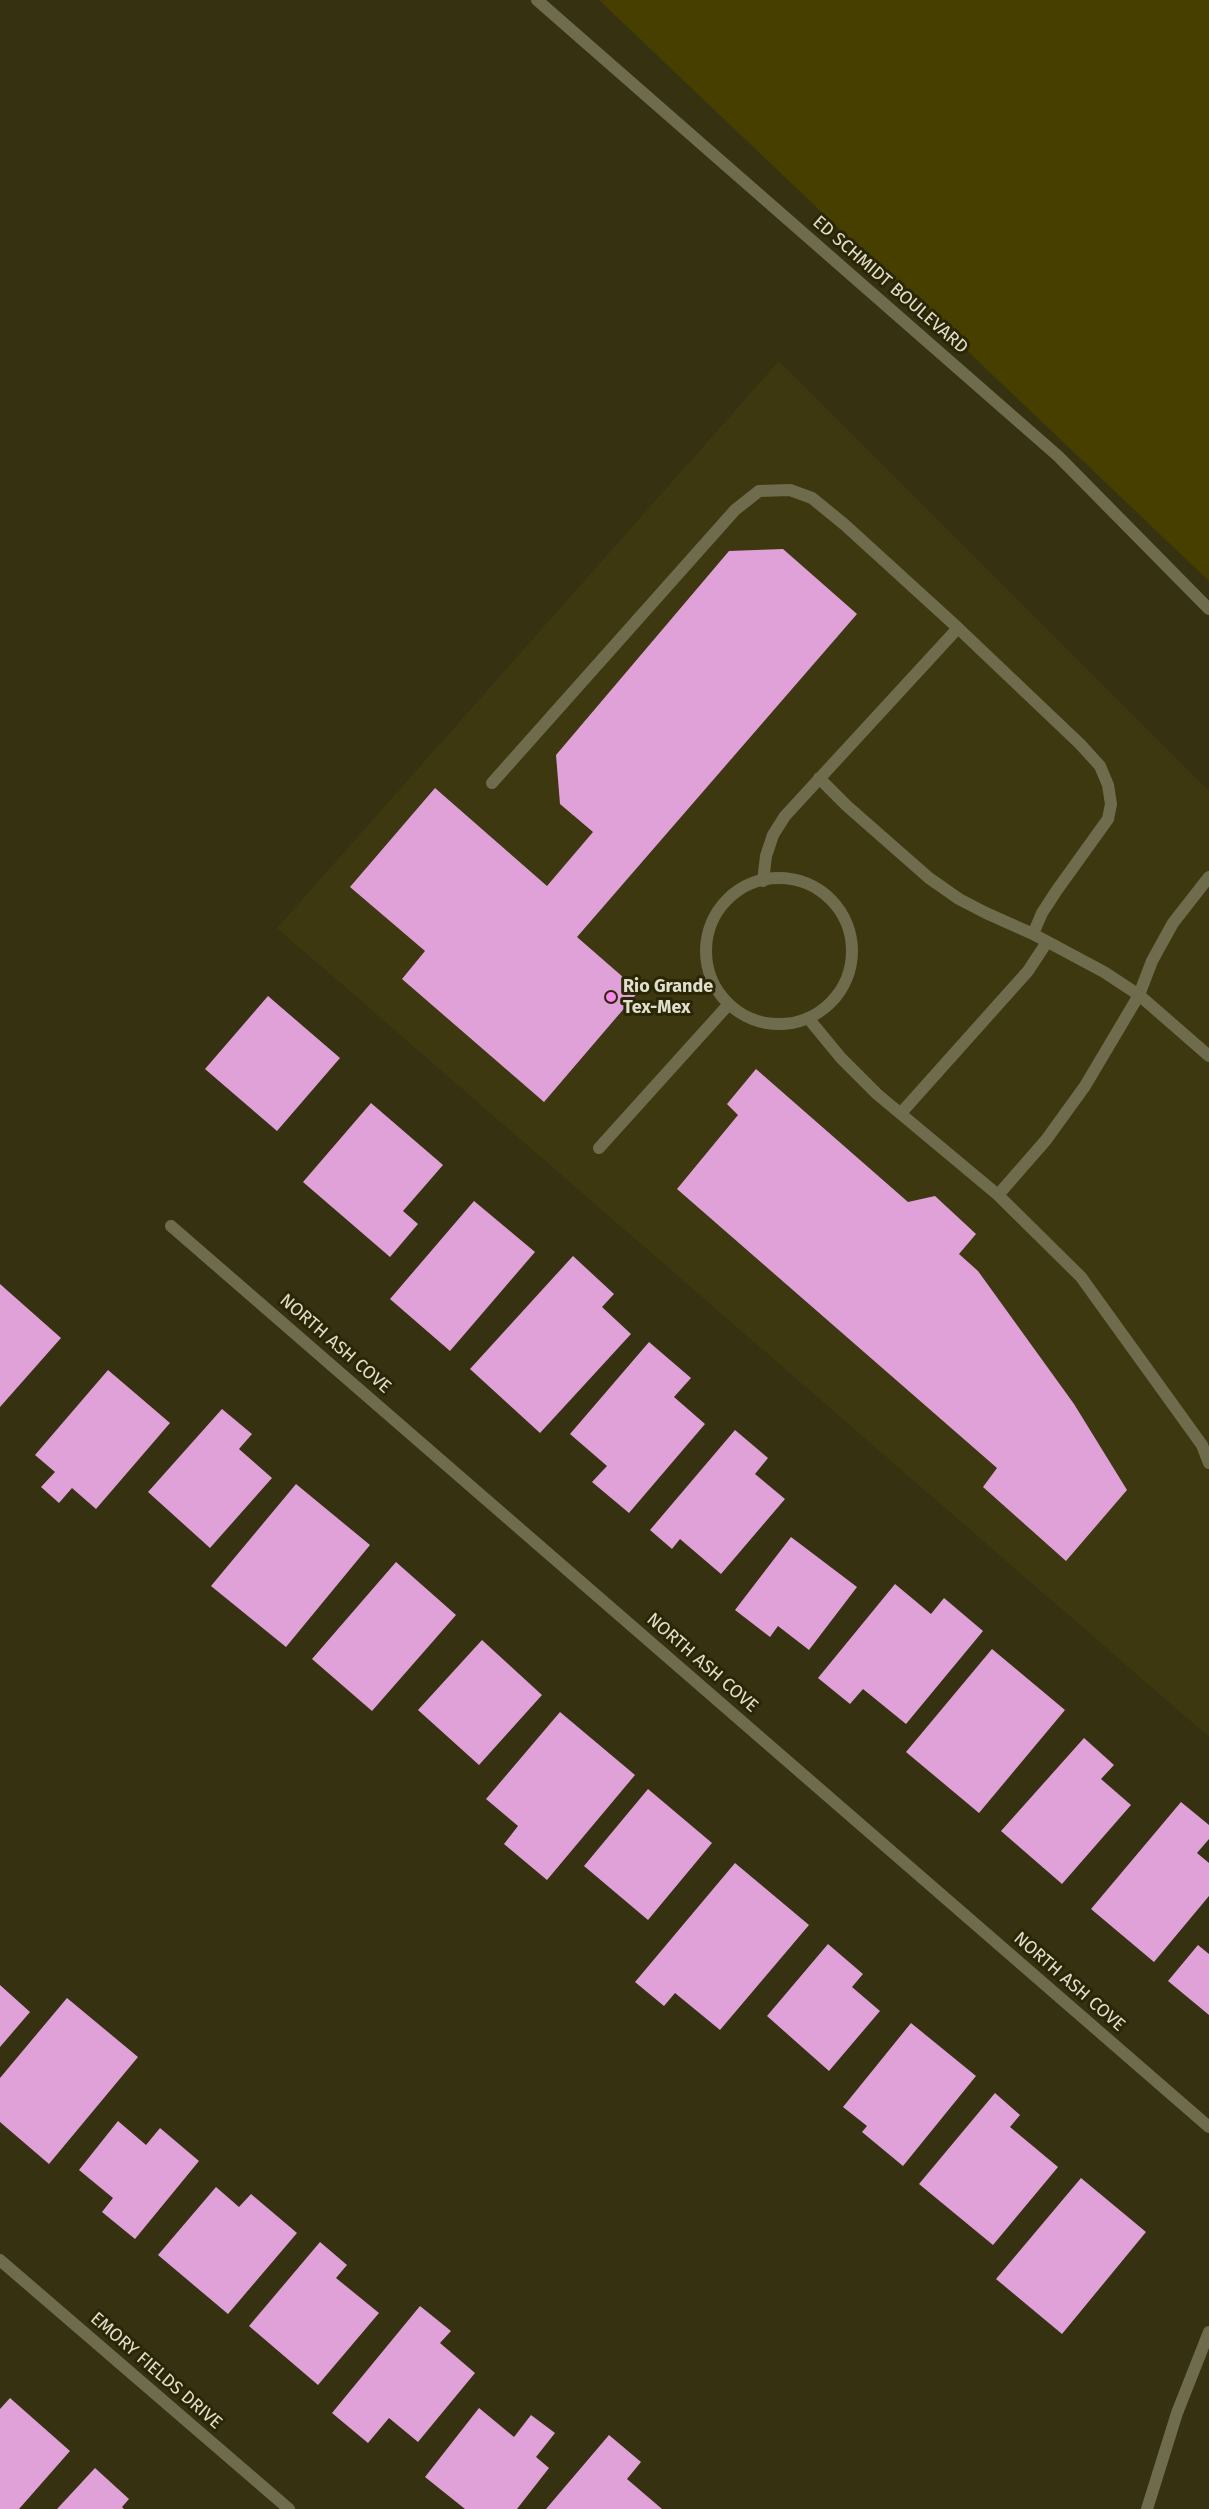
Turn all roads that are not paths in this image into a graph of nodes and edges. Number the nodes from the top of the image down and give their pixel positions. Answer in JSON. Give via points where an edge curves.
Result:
{"nodes":[{"id":1,"x":537,"y":0,"type":"edge"},
{"id":2,"x":1209,"y":609,"type":"edge"},
{"id":3,"x":958,"y":628,"type":"junction"},
{"id":4,"x":819,"y":778,"type":"junction"},
{"id":5,"x":492,"y":783,"type":"dead end"},
{"id":6,"x":1209,"y":877,"type":"edge"},
{"id":7,"x":763,"y":881,"type":"junction"},
{"id":8,"x":1033,"y":934,"type":"junction"},
{"id":9,"x":1047,"y":942,"type":"junction"},
{"id":10,"x":1139,"y":995,"type":"junction"},
{"id":11,"x":729,"y":1004,"type":"junction"},
{"id":12,"x":808,"y":1018,"type":"junction"},
{"id":13,"x":1209,"y":1056,"type":"edge"},
{"id":14,"x":901,"y":1113,"type":"junction"},
{"id":15,"x":599,"y":1148,"type":"dead end"},
{"id":16,"x":998,"y":1195,"type":"junction"},
{"id":17,"x":171,"y":1226,"type":"dead end"},
{"id":18,"x":1209,"y":1463,"type":"edge"},
{"id":19,"x":1209,"y":2127,"type":"edge"},
{"id":20,"x":0,"y":2260,"type":"edge"},
{"id":21,"x":1209,"y":2332,"type":"edge"},
{"id":22,"x":289,"y":2509,"type":"edge"},
{"id":23,"x":1147,"y":2509,"type":"edge"}],
"edges":[{"from":1,"to":2,"type":"street","name":"ED SCHMIDT BOULEVARD","via":[[1058,456]]},
{"from":3,"to":4,"type":"street"},
{"from":3,"to":5,"type":"street","via":[[812,498],[790,489],[759,491],[735,510]]},
{"from":3,"to":8,"type":"street","via":[[1080,744],[1100,766],[1108,785],[1108,819],[1057,890]]},
{"from":4,"to":7,"type":"street","via":[[773,835]]},
{"from":4,"to":8,"type":"street","via":[[929,878],[959,899]]},
{"from":6,"to":10,"type":"street","via":[[1173,923]]},
{"from":7,"to":11,"type":"street","via":[[731,897],[716,915],[708,938],[707,962],[714,985]]},
{"from":7,"to":12,"type":"street","via":[[799,880],[821,891],[838,908],[849,929],[853,952],[848,977],[836,997]]},
{"from":8,"to":9,"type":"street"},
{"from":9,"to":10,"type":"street"},
{"from":9,"to":14,"type":"street","via":[[1028,971]]},
{"from":10,"to":13,"type":"street"},
{"from":10,"to":16,"type":"street","via":[[1085,1086],[1046,1140]]},
{"from":11,"to":12,"type":"street","via":[[748,1017],[772,1024]]},
{"from":11,"to":15,"type":"street"},
{"from":12,"to":14,"type":"street","via":[[841,1058]]},
{"from":14,"to":16,"type":"street"},
{"from":16,"to":18,"type":"street","via":[[1081,1277],[1202,1445]]},
{"from":17,"to":19,"type":"street","name":"NORTH ASH COVE"},
{"from":20,"to":22,"type":"street","name":"EMORY FIELDS DRIVE"},
{"from":21,"to":23,"type":"street","via":[[1177,2413]]}]}
